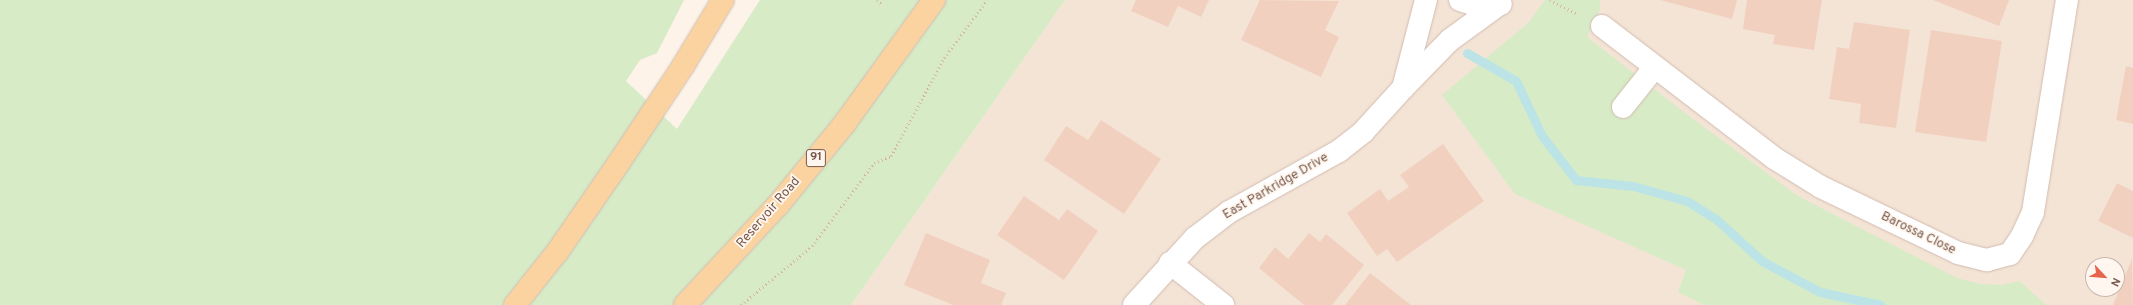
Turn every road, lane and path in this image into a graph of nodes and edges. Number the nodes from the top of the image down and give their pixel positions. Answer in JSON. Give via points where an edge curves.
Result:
{"nodes":[{"id":1,"x":723,"y":0,"type":"edge"},
{"id":2,"x":877,"y":0,"type":"edge"},
{"id":3,"x":934,"y":0,"type":"edge"},
{"id":4,"x":987,"y":0,"type":"edge"},
{"id":5,"x":1426,"y":0,"type":"edge"},
{"id":6,"x":1460,"y":0,"type":"edge"},
{"id":7,"x":1550,"y":0,"type":"edge"},
{"id":8,"x":2067,"y":0,"type":"edge"},
{"id":9,"x":1505,"y":3,"type":"edge"},
{"id":10,"x":882,"y":4,"type":"dead end"},
{"id":11,"x":1602,"y":26,"type":"joint"},
{"id":12,"x":1654,"y":68,"type":"junction"},
{"id":13,"x":1403,"y":88,"type":"junction"},
{"id":14,"x":1623,"y":106,"type":"dead end"},
{"id":15,"x":1170,"y":264,"type":"junction"},
{"id":16,"x":516,"y":305,"type":"edge"},
{"id":17,"x":684,"y":305,"type":"edge"},
{"id":18,"x":742,"y":305,"type":"edge"},
{"id":19,"x":1134,"y":305,"type":"edge"},
{"id":20,"x":1223,"y":305,"type":"edge"}],
"edges":[{"from":1,"to":16,"type":"main road","via":[[618,164],[558,251]]},
{"from":2,"to":10,"type":"path"},
{"from":3,"to":17,"type":"main road","name":"Reservoir Road","number":"91","via":[[841,128],[778,205]]},
{"from":4,"to":18,"type":"path","via":[[944,58],[891,156],[874,163],[812,246]]},
{"from":5,"to":13,"type":"street","name":"East Parkridge Drive"},
{"from":6,"to":9,"type":"street","via":[[1482,7]]},
{"from":7,"to":11,"type":"path"},
{"from":8,"to":12,"type":"street","name":"Barossa Close","via":[[2032,212],[2022,236],[2010,254],[1987,260],[1958,253],[1821,187],[1774,158]]},
{"from":9,"to":13,"type":"street","name":"East Parkridge Drive","via":[[1450,40]]},
{"from":11,"to":12,"type":"street","name":"Barossa Close"},
{"from":12,"to":14,"type":"street"},
{"from":13,"to":15,"type":"street","name":"East Parkridge Drive","via":[[1363,132],[1339,151],[1229,212],[1195,238]]},
{"from":15,"to":19,"type":"street","name":"East Parkridge Drive"},
{"from":15,"to":20,"type":"street"}]}
